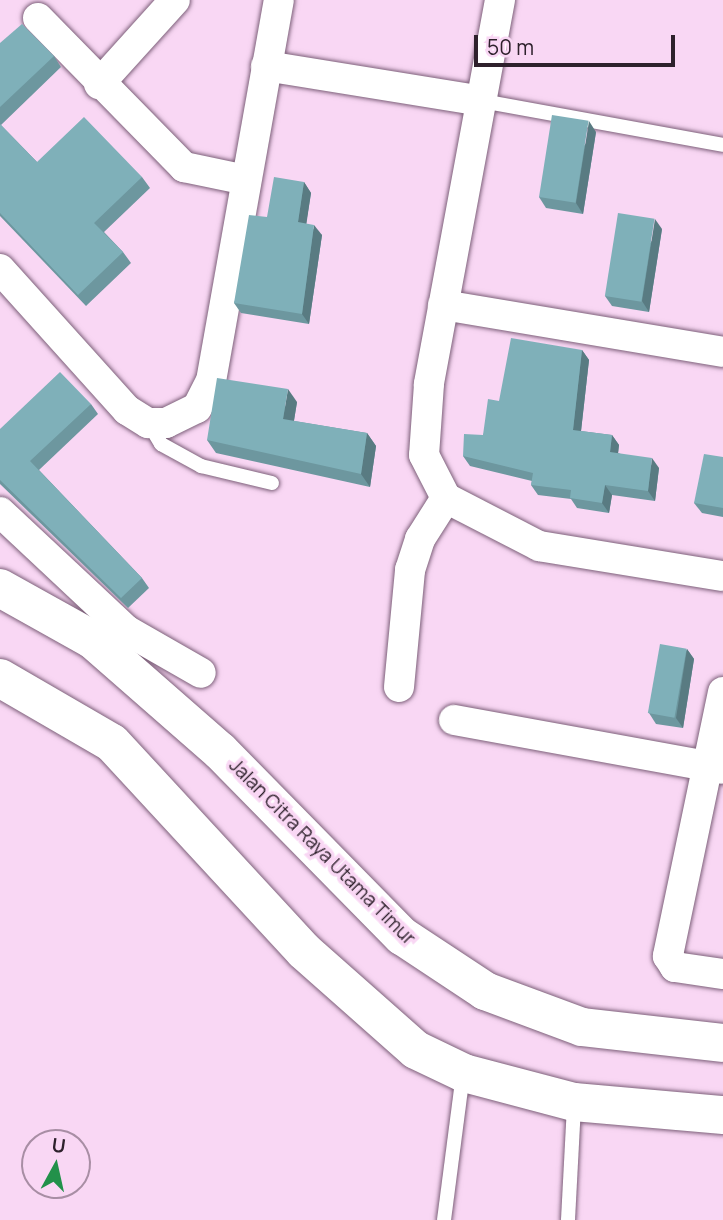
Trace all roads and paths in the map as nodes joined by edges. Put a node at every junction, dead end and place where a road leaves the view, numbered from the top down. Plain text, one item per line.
1 (175, 0) edge
2 (279, 0) edge
3 (500, 0) edge
4 (38, 18) dead end
5 (267, 66) junction
6 (99, 84) junction
7 (482, 101) junction
8 (723, 145) edge
9 (246, 180) junction
10 (0, 269) edge
11 (443, 305) junction
12 (723, 352) edge
13 (148, 423) junction
14 (272, 483) dead end
15 (446, 498) junction
16 (0, 512) edge
17 (723, 576) edge
18 (0, 588) edge
19 (201, 673) dead end
20 (0, 678) edge
21 (399, 687) dead end
22 (723, 692) edge
23 (454, 720) dead end
24 (714, 768) edge
25 (723, 974) edge
26 (723, 1043) edge
27 (464, 1073) junction
28 (574, 1102) junction
29 (723, 1115) edge
30 (444, 1220) edge
31 (568, 1220) edge

1 - 6 street
2 - 5 street
3 - 7 street
4 - 6 street
5 - 7 street
5 - 9 street
6 - 9 street
7 - 8 lane
7 - 11 street
9 - 13 street
10 - 13 street
11 - 12 street
11 - 15 street
13 - 14 lane
15 - 17 street
15 - 21 street
16 - 19 street
18 - 26 main road, Jalan Citra Raya Utama Timur
20 - 27 main road
22 - 24 street
23 - 24 street
24 - 25 street
27 - 28 main road
27 - 30 lane
28 - 29 main road
28 - 31 lane

